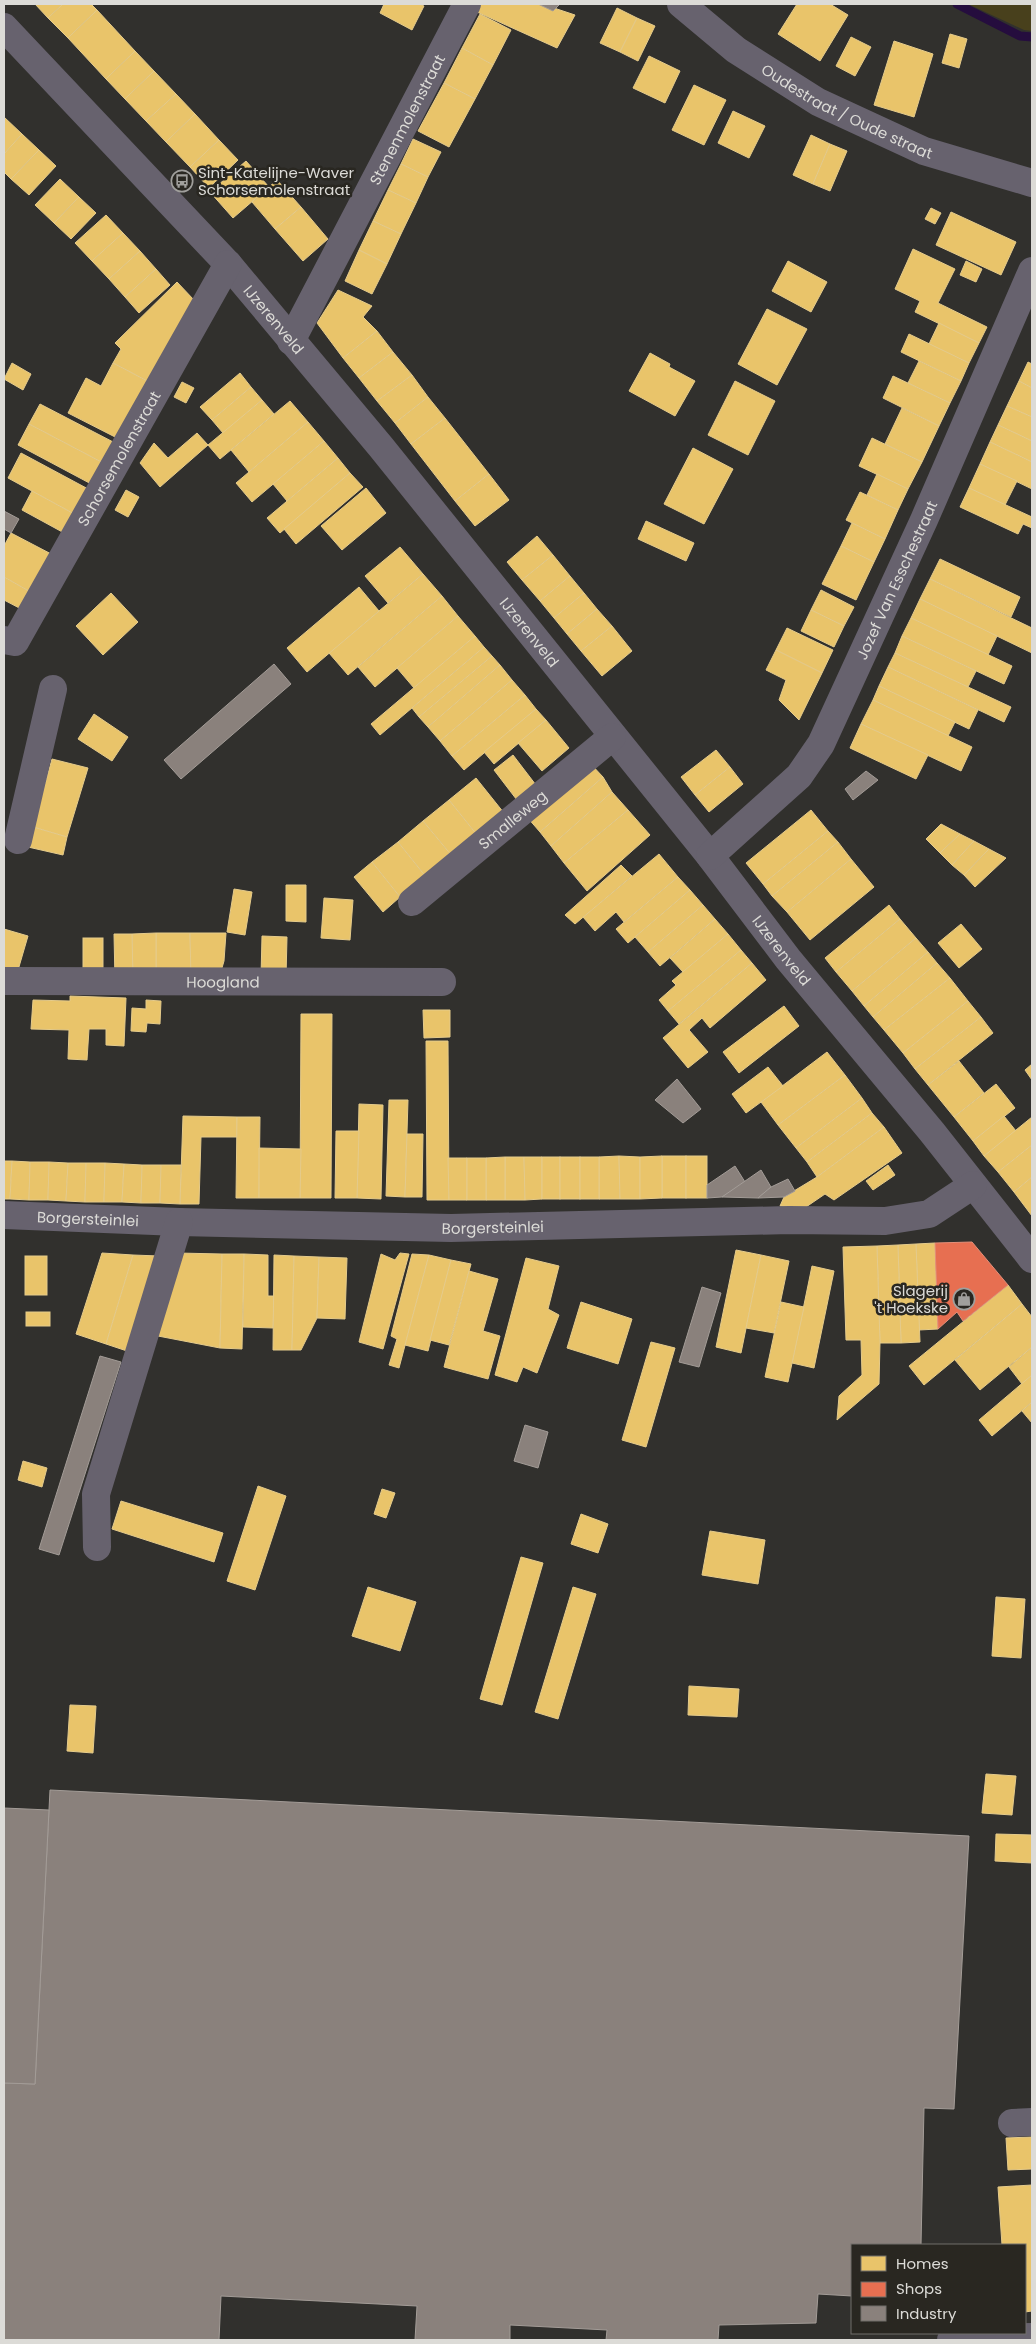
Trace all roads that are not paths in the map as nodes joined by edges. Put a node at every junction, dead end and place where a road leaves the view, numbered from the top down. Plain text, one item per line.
1 (467, 4) edge
2 (681, 4) edge
3 (4, 27) edge
4 (1032, 184) edge
5 (228, 264) junction
6 (1032, 271) edge
7 (291, 340) junction
8 (4, 640) edge
9 (53, 688) dead end
10 (612, 737) junction
11 (18, 840) dead end
12 (710, 856) junction
13 (412, 902) dead end
14 (4, 982) edge
15 (442, 982) dead end
16 (973, 1185) junction
17 (4, 1215) edge
18 (179, 1222) junction
19 (1032, 1259) edge
20 (97, 1548) dead end
21 (1032, 2337) edge
22 (951, 2340) edge

1 - 7 street, Stenenmolenstraat
2 - 4 street, Oudestraat / Oude straat
3 - 5 street, IJzerenveld
5 - 7 street, IJzerenveld
5 - 8 street, Schorsemolenstraat
6 - 12 street, Jozef Van Esschestraat
7 - 10 street, IJzerenveld
9 - 11 street
10 - 12 street, IJzerenveld
10 - 13 street, Smalleweg
12 - 16 street, IJzerenveld
14 - 15 street, Hoogland
16 - 18 street, Borgersteinlei
16 - 19 street, IJzerenveld
17 - 18 street, Borgersteinlei
18 - 20 street
21 - 22 street

